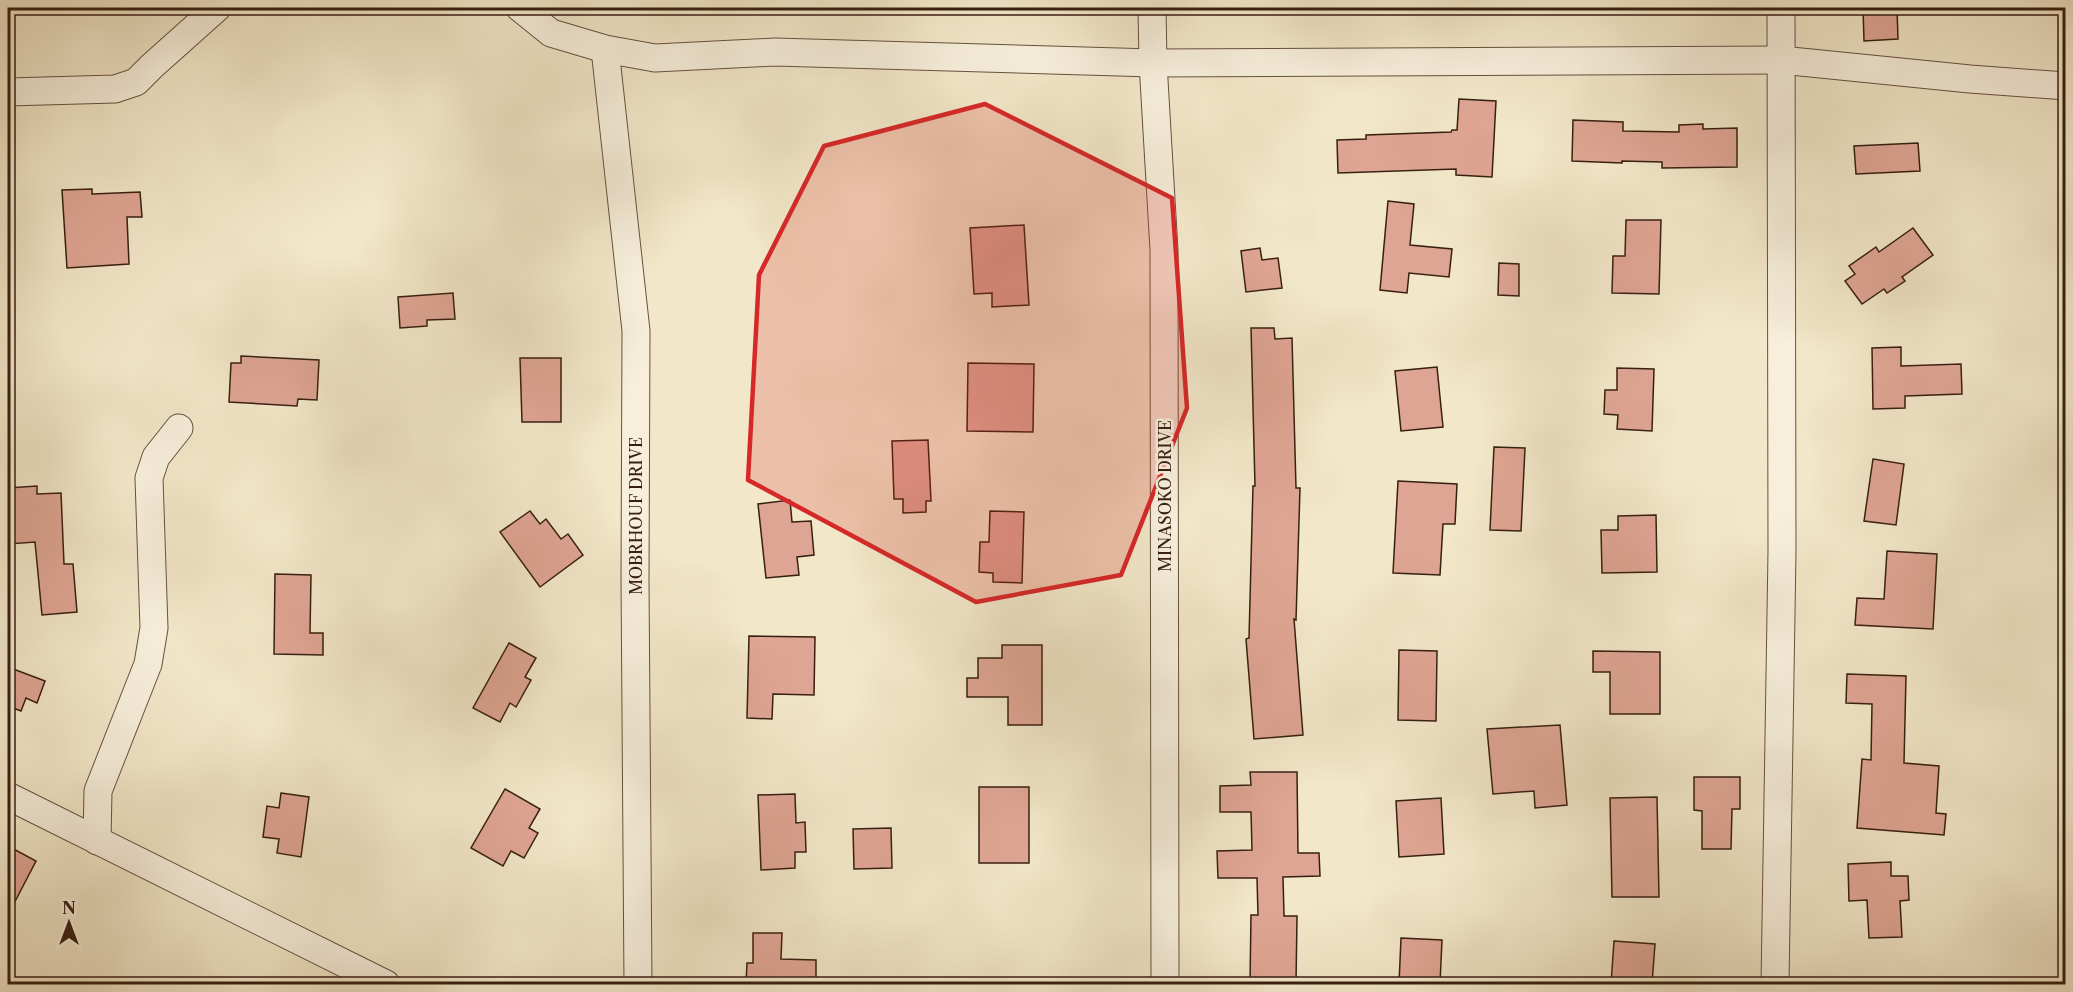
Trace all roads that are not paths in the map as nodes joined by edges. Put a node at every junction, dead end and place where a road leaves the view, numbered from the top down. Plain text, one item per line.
1 (217, 8) edge
2 (519, 8) edge
3 (1152, 8) edge
4 (1781, 8) edge
5 (605, 48) junction
6 (1781, 60) junction
7 (1153, 63) junction
8 (2066, 86) edge
9 (8, 92) edge
10 (179, 428) dead end
11 (8, 796) edge
12 (97, 841) junction
13 (386, 984) edge
14 (638, 984) edge
15 (1165, 984) edge
16 (1775, 984) edge

1 - 9 street
2 - 5 street
3 - 7 street, MINASOKO DRIVE
4 - 6 street
5 - 7 street
5 - 14 street, MOBRHOUF DRIVE
6 - 7 street
6 - 8 street
6 - 16 street
7 - 15 street, MINASOKO DRIVE
10 - 12 street
11 - 12 street
12 - 13 street

